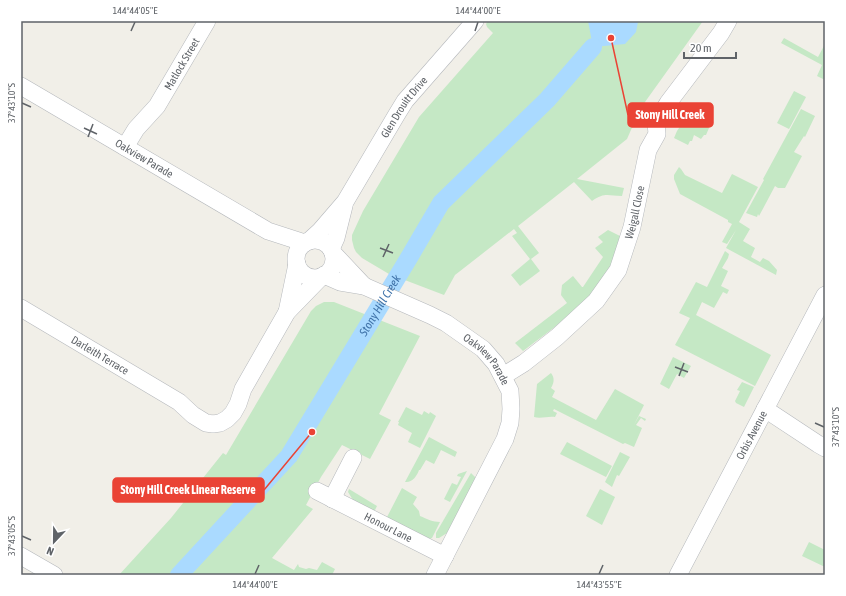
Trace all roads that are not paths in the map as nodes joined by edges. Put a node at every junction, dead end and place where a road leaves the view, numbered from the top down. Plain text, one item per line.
1 (207, 21) edge
2 (475, 21) edge
3 (728, 21) edge
4 (21, 86) edge
5 (130, 150) junction
6 (345, 202) junction
7 (268, 231) junction
8 (307, 242) junction
9 (332, 251) junction
10 (296, 262) junction
11 (323, 276) junction
12 (364, 286) junction
13 (825, 295) edge
14 (21, 308) edge
15 (287, 312) junction
16 (503, 376) junction
17 (762, 415) junction
18 (821, 446) edge
19 (353, 458) dead end
20 (317, 491) dead end
21 (332, 499) junction
22 (21, 556) edge
23 (445, 556) junction
24 (54, 575) edge
25 (435, 575) edge
26 (678, 575) edge

1 - 5 street, Matlock Street
2 - 6 street, Glen Drouitt Drive
3 - 16 street, Weigall Close
4 - 5 street, Oakview Parade
5 - 7 street, Oakview Parade
6 - 8 street, Glen Drouitt Drive
6 - 9 street, Glen Drouitt Drive
7 - 8 street, Oakview Parade
7 - 10 street, Oakview Parade
8 - 9 street
8 - 10 street
9 - 11 street
9 - 12 street, Oakview Parade
10 - 11 street
10 - 15 street, Darleith Terrace
11 - 12 street, Oakview Parade
11 - 15 street, Darleith Terrace
12 - 16 street, Oakview Parade
13 - 17 street, Orbis Avenue
14 - 15 street, Darleith Terrace
16 - 23 street, Oakview Parade
17 - 18 street
17 - 26 street, Orbis Avenue
19 - 21 street
20 - 21 street, Honour Lane
21 - 23 street, Honour Lane
22 - 24 street
23 - 25 street, Oakview Parade

